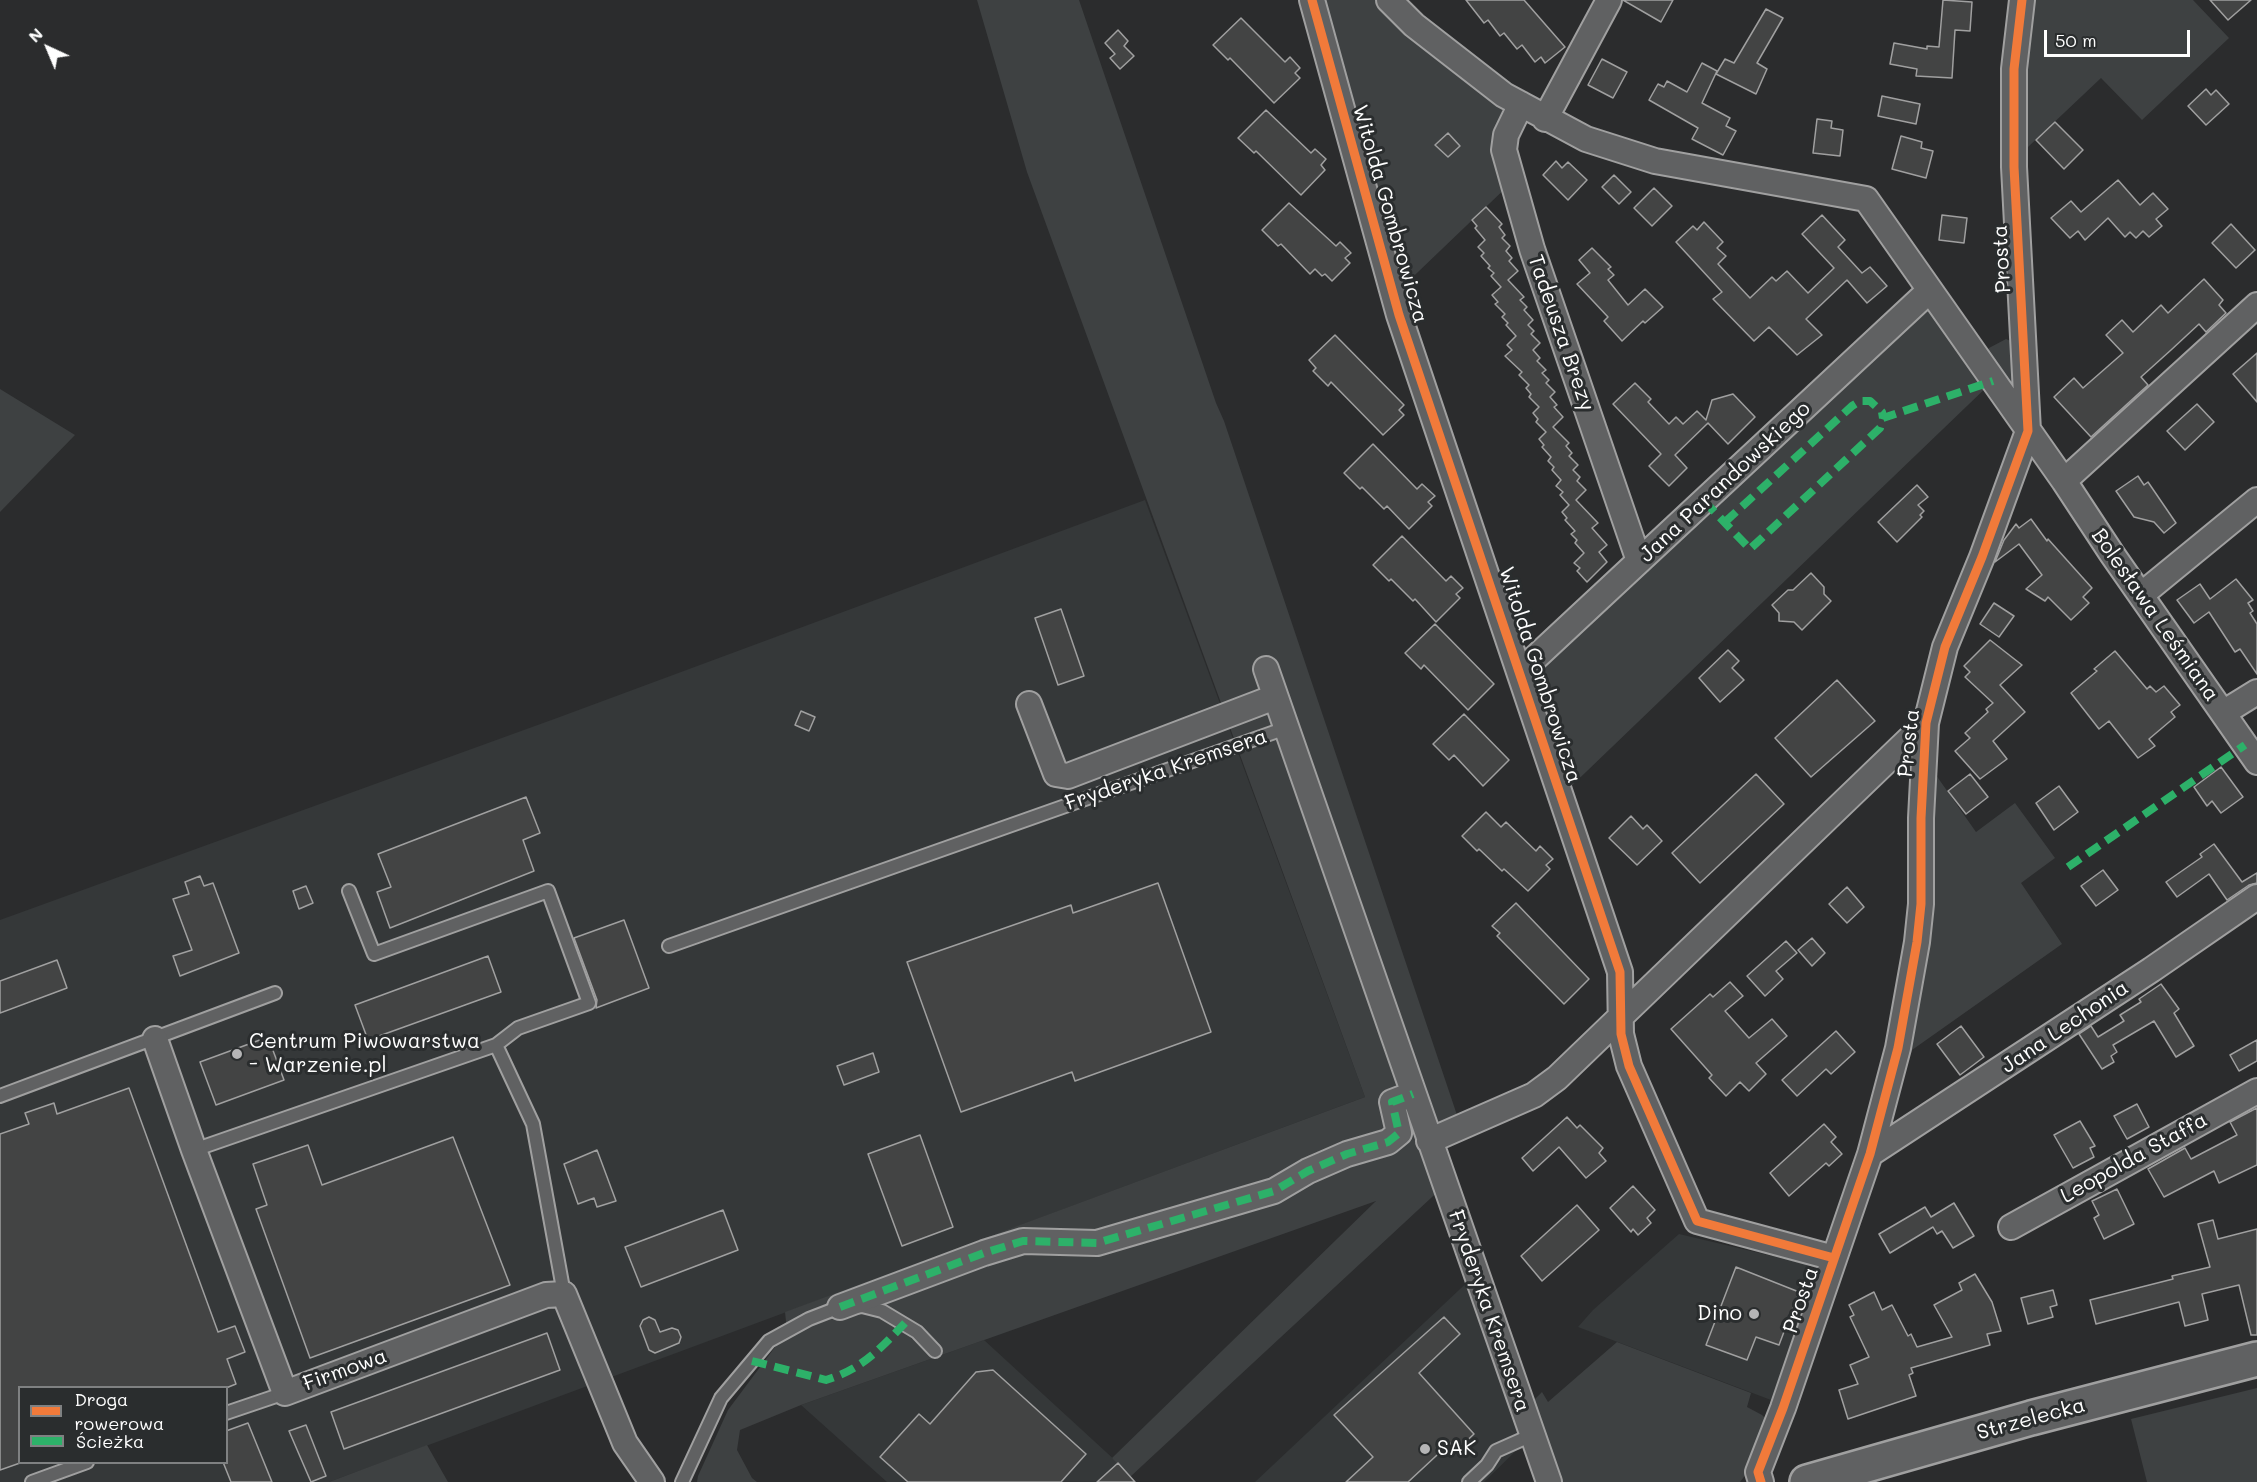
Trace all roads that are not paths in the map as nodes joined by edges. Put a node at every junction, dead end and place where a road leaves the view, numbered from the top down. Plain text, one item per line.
1 (1312, 0) edge
2 (1389, 0) edge
3 (1609, 0) edge
4 (2022, 0) edge
5 (1521, 104) junction
6 (1545, 119) junction
7 (1929, 291) junction
8 (2257, 305) edge
9 (2028, 431) junction
10 (2059, 473) junction
11 (2257, 500) edge
12 (1639, 561) junction
13 (2141, 595) junction
14 (1266, 669) dead end
15 (1520, 672) junction
16 (2257, 692) edge
17 (1275, 697) junction
18 (1029, 704) dead end
19 (2223, 713) junction
20 (1926, 723) junction
21 (1286, 728) junction
22 (2257, 762) edge
23 (349, 891) dead end
24 (2257, 897) edge
25 (669, 946) dead end
26 (275, 993) dead end
27 (1620, 1018) junction
28 (155, 1039) junction
29 (496, 1045) junction
30 (2257, 1090) edge
31 (1413, 1094) junction
32 (0, 1096) edge
33 (1429, 1141) junction
34 (194, 1150) junction
35 (1870, 1154) junction
36 (2011, 1227) dead end
37 (1834, 1258) junction
38 (564, 1294) junction
39 (840, 1307) junction
40 (935, 1351) dead end
41 (2257, 1359) edge
42 (285, 1392) junction
43 (228, 1412) edge
44 (1532, 1435) junction
45 (82, 1464) edge
46 (32, 1482) edge
47 (652, 1482) edge
48 (682, 1482) edge
49 (1469, 1482) edge
50 (1549, 1482) edge
51 (1761, 1482) edge
52 (1807, 1482) edge

1 - 15 street, Witolda Gombrowicza
2 - 5 street, Bolesława Leśmiana
3 - 6 street
4 - 9 street, Prosta
5 - 6 street, Bolesława Leśmiana
5 - 12 street, Tadeusza Brezy
6 - 7 street, Bolesława Leśmiana
7 - 9 street, Bolesława Leśmiana
7 - 12 street, Jana Parandowskiego
8 - 10 street
9 - 10 street, Bolesława Leśmiana
9 - 20 street, Prosta
10 - 13 street, Bolesława Leśmiana
11 - 13 street
12 - 15 street, Jana Parandowskiego
13 - 19 street, Bolesława Leśmiana
14 - 17 street
15 - 27 street, Witolda Gombrowicza
16 - 19 street
17 - 18 street
17 - 21 street
19 - 22 street, Bolesława Leśmiana
20 - 27 street
20 - 35 street, Prosta
21 - 25 lane, Fryderyka Kremsera
21 - 31 street, Fryderyka Kremsera
23 - 29 lane
24 - 35 street, Jana Lechonia
26 - 28 lane
27 - 33 street
27 - 37 street, Witolda Gombrowicza
28 - 32 lane
28 - 34 street, Firmowa
29 - 34 lane
29 - 38 lane
30 - 36 street, Leopolda Staffa
31 - 33 street, Fryderyka Kremsera
31 - 39 street
33 - 44 street, Fryderyka Kremsera
34 - 42 street, Firmowa
35 - 37 street, Prosta
37 - 51 street, Prosta
38 - 42 street, Firmowa
38 - 47 street
39 - 40 lane
39 - 48 lane
41 - 52 main road, Strzelecka
42 - 43 lane
44 - 49 lane
44 - 50 street, Fryderyka Kremsera
45 - 46 lane

